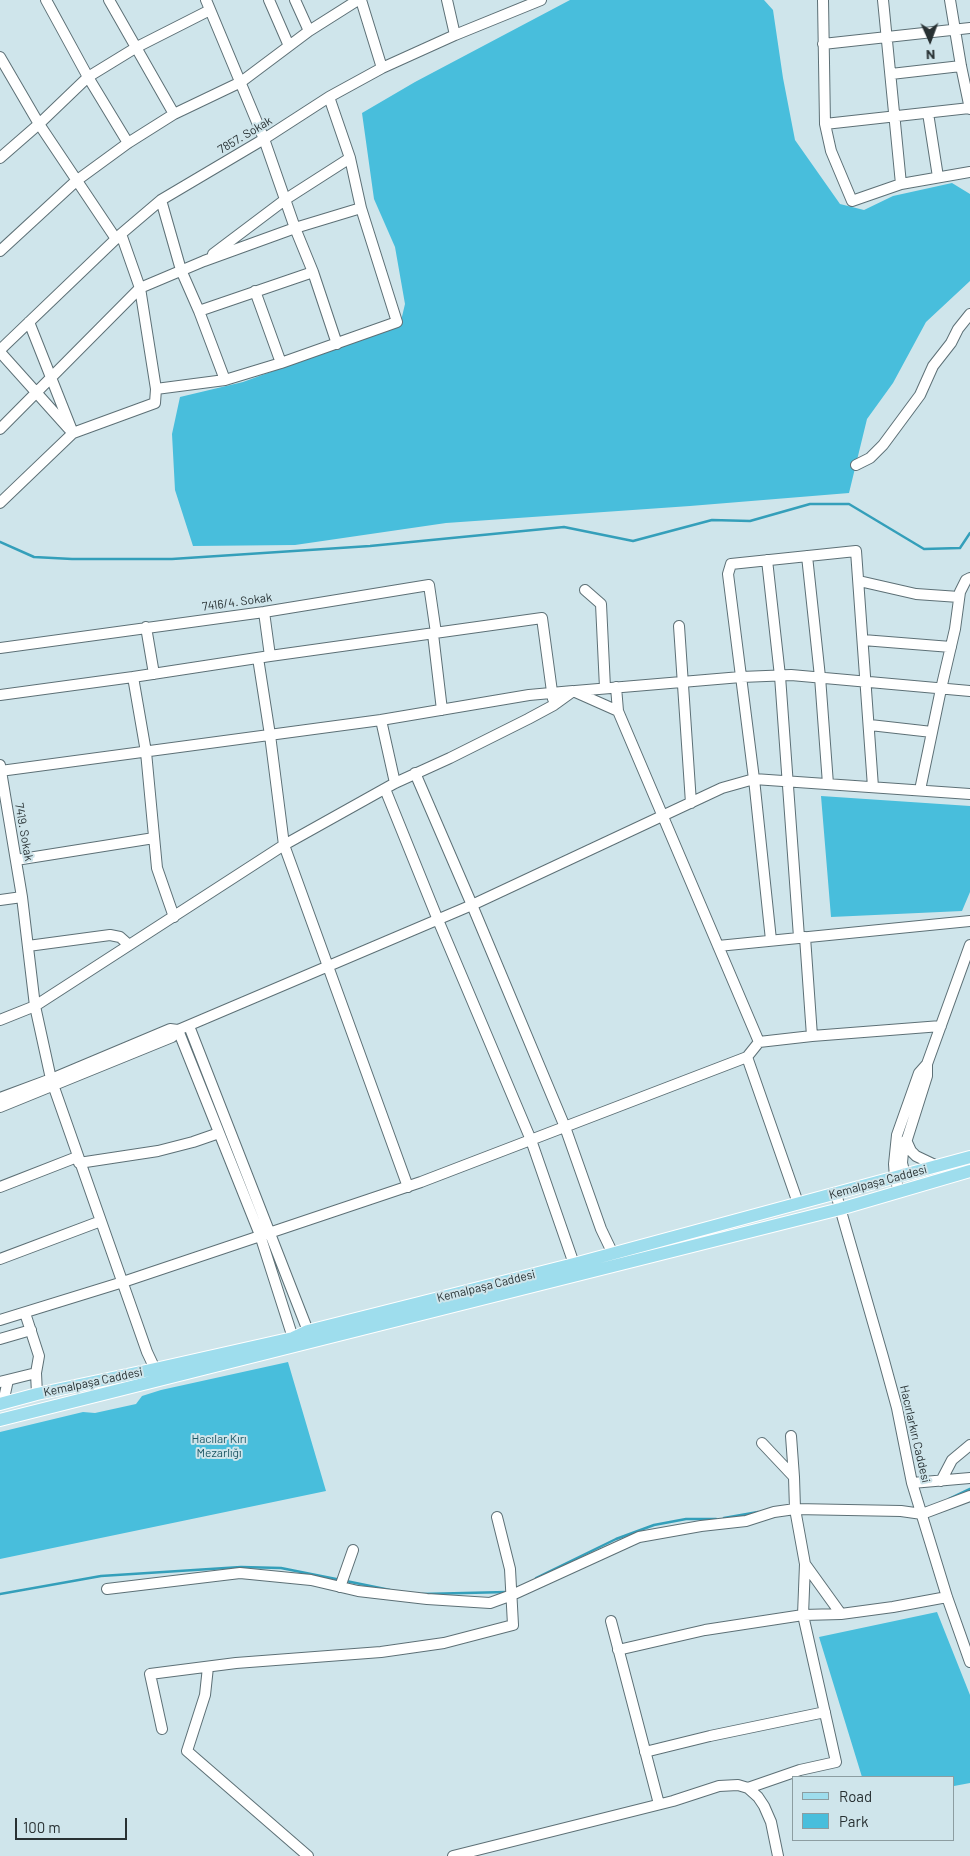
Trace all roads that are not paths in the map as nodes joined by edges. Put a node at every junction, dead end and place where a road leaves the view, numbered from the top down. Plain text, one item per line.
1 (46, 0) edge
2 (109, 0) edge
3 (270, 0) edge
4 (295, 0) edge
5 (359, 0) edge
6 (447, 0) edge
7 (542, 0) edge
8 (823, 0) edge
9 (882, 0) edge
10 (950, 0) edge
11 (528, 3) edge
12 (208, 5) edge
13 (970, 28) edge
14 (956, 30) junction
15 (309, 31) junction
16 (455, 35) junction
17 (887, 38) junction
18 (823, 44) junction
19 (289, 46) junction
20 (138, 48) junction
21 (0, 57) edge
22 (960, 66) junction
23 (382, 68) junction
24 (891, 74) junction
25 (88, 77) junction
26 (241, 82) junction
27 (329, 97) junction
28 (970, 108) edge
29 (928, 113) junction
30 (174, 114) junction
31 (895, 116) junction
32 (39, 124) junction
33 (825, 124) junction
34 (264, 139) junction
35 (128, 143) junction
36 (0, 158) edge
37 (350, 158) junction
38 (970, 172) edge
39 (938, 177) junction
40 (76, 181) junction
41 (901, 184) junction
42 (286, 199) junction
43 (161, 200) junction
44 (361, 208) junction
45 (295, 228) junction
46 (119, 236) junction
47 (0, 251) edge
48 (204, 260) junction
49 (181, 270) junction
50 (313, 272) junction
51 (140, 288) junction
52 (255, 291) junction
53 (199, 311) junction
54 (970, 314) edge
55 (29, 322) junction
56 (337, 344) junction
57 (0, 351) edge
58 (281, 363) junction
59 (51, 377) junction
60 (225, 380) junction
61 (156, 389) junction
62 (36, 393) junction
63 (0, 429) edge
64 (73, 433) junction
65 (856, 465) dead end
66 (0, 503) edge
67 (807, 556) junction
68 (767, 560) junction
69 (970, 578) edge
70 (859, 580) junction
71 (585, 590) dead end
72 (959, 597) junction
73 (264, 612) junction
74 (679, 626) dead end
75 (146, 627) junction
76 (434, 633) junction
77 (863, 640) junction
78 (951, 647) junction
79 (0, 648) edge
80 (270, 656) junction
81 (258, 658) junction
82 (154, 674) junction
83 (780, 676) junction
84 (133, 677) junction
85 (741, 677) junction
86 (820, 677) junction
87 (683, 681) junction
88 (867, 682) junction
89 (610, 687) junction
90 (941, 689) junction
91 (970, 691) edge
92 (573, 692) junction
93 (552, 693) junction
94 (0, 695) edge
95 (554, 705) junction
96 (442, 710) junction
97 (618, 711) junction
98 (381, 720) junction
99 (870, 725) junction
100 (932, 732) junction
101 (270, 735) junction
102 (146, 752) junction
103 (0, 769) edge
104 (415, 774) junction
105 (754, 779) junction
106 (395, 782) junction
107 (789, 782) junction
108 (828, 784) junction
109 (873, 787) junction
110 (385, 789) junction
111 (920, 790) junction
112 (970, 794) edge
113 (691, 803) junction
114 (664, 816) junction
115 (154, 838) junction
116 (284, 845) junction
117 (16, 860) junction
118 (22, 897) junction
119 (0, 900) edge
120 (472, 905) junction
121 (174, 917) junction
122 (438, 920) junction
123 (970, 921) edge
124 (802, 937) junction
125 (771, 940) junction
126 (129, 945) junction
127 (970, 945) edge
128 (28, 946) junction
129 (718, 946) junction
130 (327, 968) junction
131 (970, 977) edge
132 (958, 979) junction
133 (35, 1006) junction
134 (0, 1020) edge
135 (189, 1026) junction
136 (941, 1026) junction
137 (178, 1030) junction
138 (812, 1036) junction
139 (759, 1042) junction
140 (747, 1057) junction
141 (927, 1064) junction
142 (52, 1083) junction
143 (0, 1098) edge
144 (0, 1107) edge
145 (565, 1127) junction
146 (219, 1133) junction
147 (531, 1140) junction
148 (906, 1140) junction
149 (970, 1157) edge
150 (78, 1160) junction
151 (937, 1166) junction
152 (970, 1171) edge
153 (900, 1176) junction
154 (408, 1186) junction
155 (0, 1188) edge
156 (904, 1189) junction
157 (836, 1194) junction
158 (798, 1203) junction
159 (840, 1209) junction
160 (101, 1221) junction
161 (265, 1234) junction
162 (613, 1254) junction
163 (0, 1259) edge
164 (574, 1264) junction
165 (122, 1282) junction
166 (25, 1313) junction
167 (0, 1320) edge
168 (31, 1330) junction
169 (308, 1331) junction
170 (293, 1338) junction
171 (0, 1339) edge
172 (155, 1370) junction
173 (36, 1373) junction
174 (4, 1381) edge
175 (37, 1394) junction
176 (2, 1404) edge
177 (0, 1420) edge
178 (792, 1436) dead end
179 (762, 1443) dead end
180 (970, 1445) edge
181 (794, 1477) junction
182 (970, 1478) edge
183 (941, 1481) junction
184 (912, 1484) junction
185 (970, 1496) edge
186 (796, 1509) junction
187 (922, 1514) junction
188 (497, 1517) dead end
189 (353, 1550) dead end
190 (805, 1564) junction
191 (341, 1582) junction
192 (107, 1588) dead end
193 (512, 1592) junction
194 (947, 1597) junction
195 (841, 1614) junction
196 (803, 1616) junction
197 (611, 1620) dead end
198 (618, 1650) junction
199 (970, 1662) edge
200 (208, 1667) junction
201 (825, 1712) junction
202 (162, 1729) dead end
203 (645, 1752) junction
204 (748, 1788) junction
205 (658, 1804) junction
206 (308, 1856) edge
207 (452, 1856) edge
208 (778, 1856) edge

1 - 25 street
2 - 20 street
3 - 19 street
4 - 15 street
5 - 15 street
5 - 23 street
6 - 16 street
7 - 11 street, 7857. Sokak
8 - 18 street
9 - 17 street
10 - 14 street
11 - 16 street, 7857. Sokak
12 - 20 street
12 - 26 street
13 - 14 street
14 - 17 street
14 - 22 street
15 - 19 street
16 - 23 street, 7857. Sokak
17 - 18 street
17 - 24 street
18 - 33 street
19 - 26 street
20 - 25 street
20 - 30 street
21 - 32 street
22 - 24 street
22 - 28 street
23 - 27 street, 7857. Sokak
24 - 31 street
25 - 32 street
25 - 35 street
26 - 30 street
26 - 34 street
27 - 34 street, 7857. Sokak
27 - 37 street
28 - 29 street
29 - 31 street
29 - 39 street
30 - 35 street
31 - 33 street
31 - 41 street
32 - 36 street
32 - 40 street
33 - 41 street
34 - 42 street
34 - 43 street, 7857. Sokak
35 - 40 street
37 - 42 street
37 - 44 street
38 - 39 street
39 - 41 street
40 - 46 street
40 - 47 street
42 - 45 street
42 - 48 street
43 - 46 street, 7857. Sokak
43 - 49 street
44 - 45 street
44 - 56 street
45 - 48 street
45 - 50 street
46 - 51 street
46 - 55 street, 7857. Sokak
48 - 49 street
49 - 51 street
49 - 53 street
50 - 52 street
50 - 56 street
51 - 59 street
51 - 61 street
52 - 53 street
52 - 58 street
53 - 60 street
54 - 65 street
55 - 57 street, 7857. Sokak
55 - 59 street
56 - 58 street
57 - 62 street
58 - 60 street
59 - 62 street
59 - 64 street
60 - 61 street
61 - 64 street
62 - 63 street
62 - 64 street
64 - 66 street
67 - 68 street
67 - 70 street
67 - 86 street
68 - 83 street
68 - 85 street
69 - 72 street
70 - 72 street
70 - 77 street
71 - 89 street
72 - 78 street
73 - 75 street, 7416/4. Sokak
73 - 76 street, 7416/4. Sokak
73 - 80 street
74 - 87 street
75 - 79 street, 7416/4. Sokak
75 - 82 street
76 - 80 street
76 - 93 street
76 - 96 street
77 - 78 street
77 - 88 street
78 - 90 street
80 - 81 street
81 - 82 street
81 - 101 street
82 - 84 street
83 - 85 street
83 - 86 street
83 - 107 street
84 - 94 street
84 - 102 street
85 - 87 street
85 - 105 street
86 - 88 street
86 - 108 street
87 - 89 street
87 - 113 street
88 - 90 street
88 - 99 street
89 - 92 street
89 - 97 street
90 - 91 street
90 - 100 street
92 - 93 street
92 - 95 street
92 - 97 street
93 - 95 street
93 - 96 street
95 - 104 street
96 - 98 street
97 - 114 street
98 - 101 street
98 - 106 street
99 - 100 street
99 - 109 street
100 - 111 street
101 - 102 street
101 - 116 street
102 - 103 street
102 - 115 street
103 - 117 street, 7419. Sokak
104 - 106 street
104 - 120 street
105 - 107 street
105 - 113 street
105 - 125 street
106 - 110 street
107 - 108 street
107 - 124 street
108 - 109 street
109 - 111 street
110 - 116 street
110 - 122 street
111 - 112 street
113 - 114 street
114 - 120 street
114 - 129 street
115 - 117 street
115 - 121 street
116 - 121 street
116 - 130 street
117 - 118 street, 7419. Sokak
118 - 119 street
118 - 128 street, 7419. Sokak
120 - 122 street
120 - 145 street
121 - 126 street
122 - 130 street
122 - 147 street
123 - 124 street
124 - 125 street
124 - 138 street
125 - 129 street
126 - 128 street
126 - 133 street
127 - 132 street
128 - 133 street, 7419. Sokak
129 - 139 street
130 - 135 street
130 - 154 street
131 - 132 street
132 - 136 street
133 - 134 street
133 - 142 street, 7419. Sokak
135 - 137 street
135 - 161 street
136 - 138 street
136 - 141 street
137 - 142 street
137 - 146 street
138 - 139 street
139 - 140 street
140 - 145 street
140 - 158 street
141 - 148 street
141 - 153 street
142 - 143 street
142 - 144 street
142 - 150 street, 7419. Sokak
145 - 147 street
145 - 162 street
146 - 150 street
146 - 161 street
147 - 154 street
147 - 164 street
148 - 151 street
148 - 153 street
149 - 151 main road, Kemalpaşa Caddesi
150 - 155 street
150 - 160 street, 7419. Sokak
151 - 153 main road, Kemalpaşa Caddesi
152 - 156 main road, Kemalpaşa Caddesi
153 - 156 main road
153 - 157 main road, Kemalpaşa Caddesi
154 - 161 street
156 - 159 main road, Kemalpaşa Caddesi
157 - 158 main road, Kemalpaşa Caddesi
157 - 159 street, Hacırlarkırı Caddesi
158 - 162 main road, Kemalpaşa Caddesi
159 - 177 main road, Kemalpaşa Caddesi
159 - 184 street, Hacırlarkırı Caddesi
160 - 163 street
160 - 165 street, 7419. Sokak
161 - 165 street
161 - 169 street
161 - 170 street
162 - 164 main road, Kemalpaşa Caddesi
164 - 169 main road, Kemalpaşa Caddesi
165 - 166 street
165 - 172 street, 7419. Sokak
166 - 167 street
166 - 168 street
168 - 171 street
168 - 173 street
169 - 170 main road, Kemalpaşa Caddesi
170 - 172 main road, Kemalpaşa Caddesi
172 - 175 main road, Kemalpaşa Caddesi
173 - 174 street
173 - 175 street
174 - 176 street
175 - 176 main road, Kemalpaşa Caddesi
178 - 181 street
179 - 181 street
180 - 183 street
181 - 186 street
182 - 183 street
183 - 184 street
184 - 187 street, Hacırlarkırı Caddesi
185 - 187 street
186 - 187 street
186 - 190 street
186 - 193 street
187 - 194 street, Hacırlarkırı Caddesi
188 - 193 street
189 - 191 street
190 - 195 street
190 - 196 street
191 - 192 street
191 - 193 street
193 - 200 street
194 - 195 street
194 - 199 street, Hacırlarkırı Caddesi
195 - 196 street
196 - 198 street
196 - 201 street
197 - 198 street
198 - 203 street
200 - 202 street
200 - 206 street
201 - 203 street
201 - 204 street
203 - 205 street
204 - 205 street
204 - 208 street
205 - 207 street

